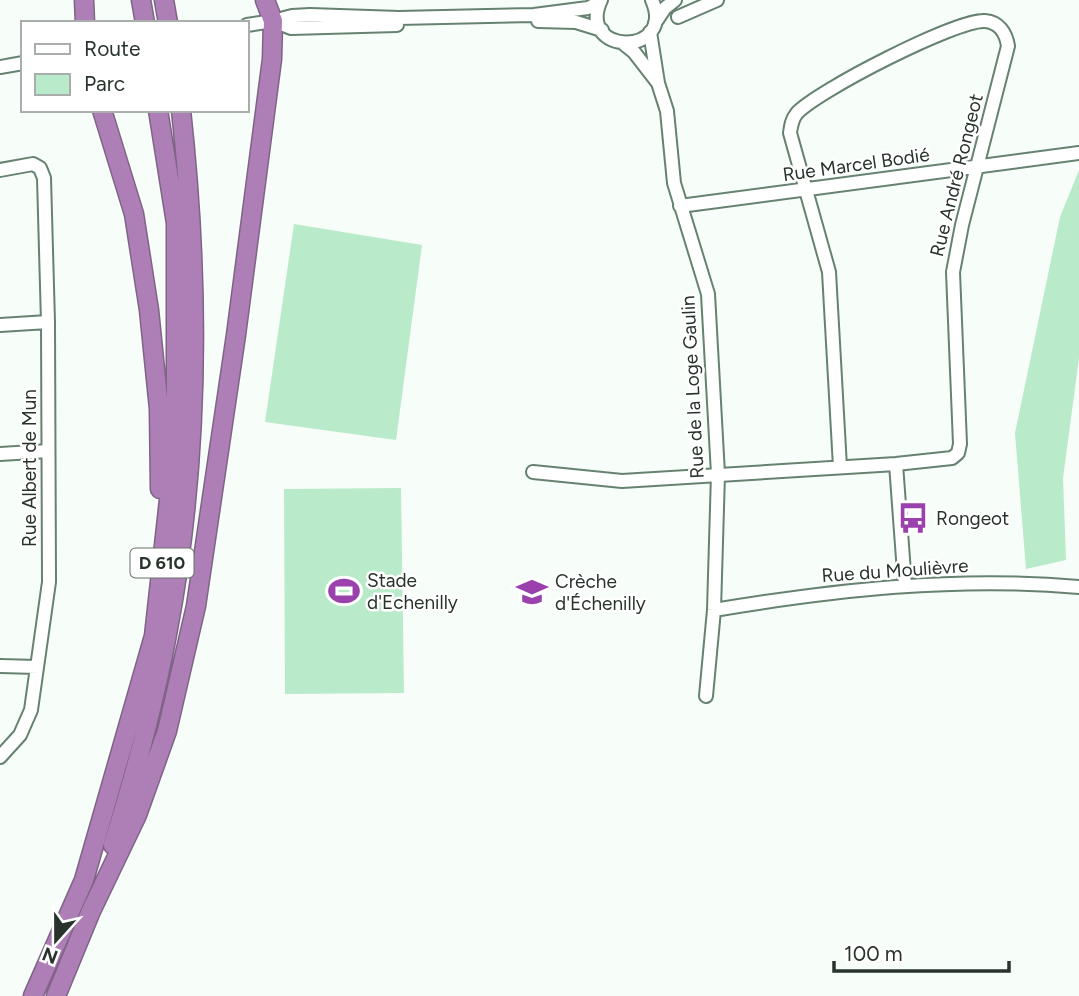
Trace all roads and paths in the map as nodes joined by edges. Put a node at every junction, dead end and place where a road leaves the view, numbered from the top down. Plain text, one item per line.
1 (84, 0) edge
2 (141, 0) edge
3 (164, 0) edge
4 (265, 0) edge
5 (652, 0) edge
6 (675, 0) edge
7 (716, 0) edge
8 (601, 1) edge
9 (678, 17) dead end
10 (85, 21) edge
11 (145, 21) edge
12 (168, 21) edge
13 (273, 21) junction
14 (248, 25) edge
15 (652, 28) junction
16 (602, 30) junction
17 (624, 44) junction
18 (21, 63) edge
19 (0, 67) edge
20 (658, 83) junction
21 (103, 112) edge
22 (158, 112) edge
23 (181, 112) edge
24 (1079, 153) edge
25 (977, 166) junction
26 (0, 170) edge
27 (807, 190) junction
28 (680, 206) junction
29 (48, 322) junction
30 (0, 325) edge
31 (48, 451) junction
32 (0, 454) edge
33 (895, 464) junction
34 (841, 467) junction
35 (533, 472) dead end
36 (718, 474) junction
37 (161, 566) junction
38 (905, 586) junction
39 (1079, 587) edge
40 (714, 610) junction
41 (0, 666) edge
42 (37, 667) junction
43 (706, 696) dead end
44 (0, 757) edge
45 (91, 911) junction
46 (33, 996) edge
47 (56, 996) edge

1 - 10 highway
2 - 11 highway
3 - 12 highway
4 - 13 highway
5 - 15 street, Rue de la Loge Gaulin
6 - 15 street
7 - 9 street
8 - 13 street
8 - 16 street
13 - 14 street
13 - 16 street, Rue de la Loge Gaulin
13 - 45 highway
15 - 17 street
15 - 20 street, Rue de la Loge Gaulin
16 - 17 street, Rue de la Loge Gaulin
17 - 20 street, Rue de la Loge Gaulin
18 - 19 street
20 - 28 street, Rue de la Loge Gaulin
21 - 37 highway
22 - 37 highway, D 610
23 - 45 highway, D 610
24 - 25 street, Rue Marcel Bodié
25 - 27 street, Rue Marcel Bodié
25 - 27 street, Rue André Rongeot
25 - 33 street, Rue André Rongeot
26 - 29 street, Rue Albert de Mun
27 - 28 street, Rue Marcel Bodié
27 - 34 street, Rue André Rongeot
28 - 36 street, Rue de la Loge Gaulin
29 - 30 street
29 - 31 street, Rue Albert de Mun
31 - 32 street
31 - 42 street, Rue Albert de Mun
33 - 34 street, Rue André Rongeot
33 - 38 street
34 - 36 street
35 - 36 street
36 - 40 street, Rue de la Loge Gaulin
37 - 46 highway, D 610
38 - 39 street, Rue du Moulièvre
38 - 40 street, Rue du Moulièvre
40 - 43 street, Rue de la Loge Gaulin
41 - 42 street
42 - 44 street, Rue Albert de Mun
45 - 47 highway, D 610

